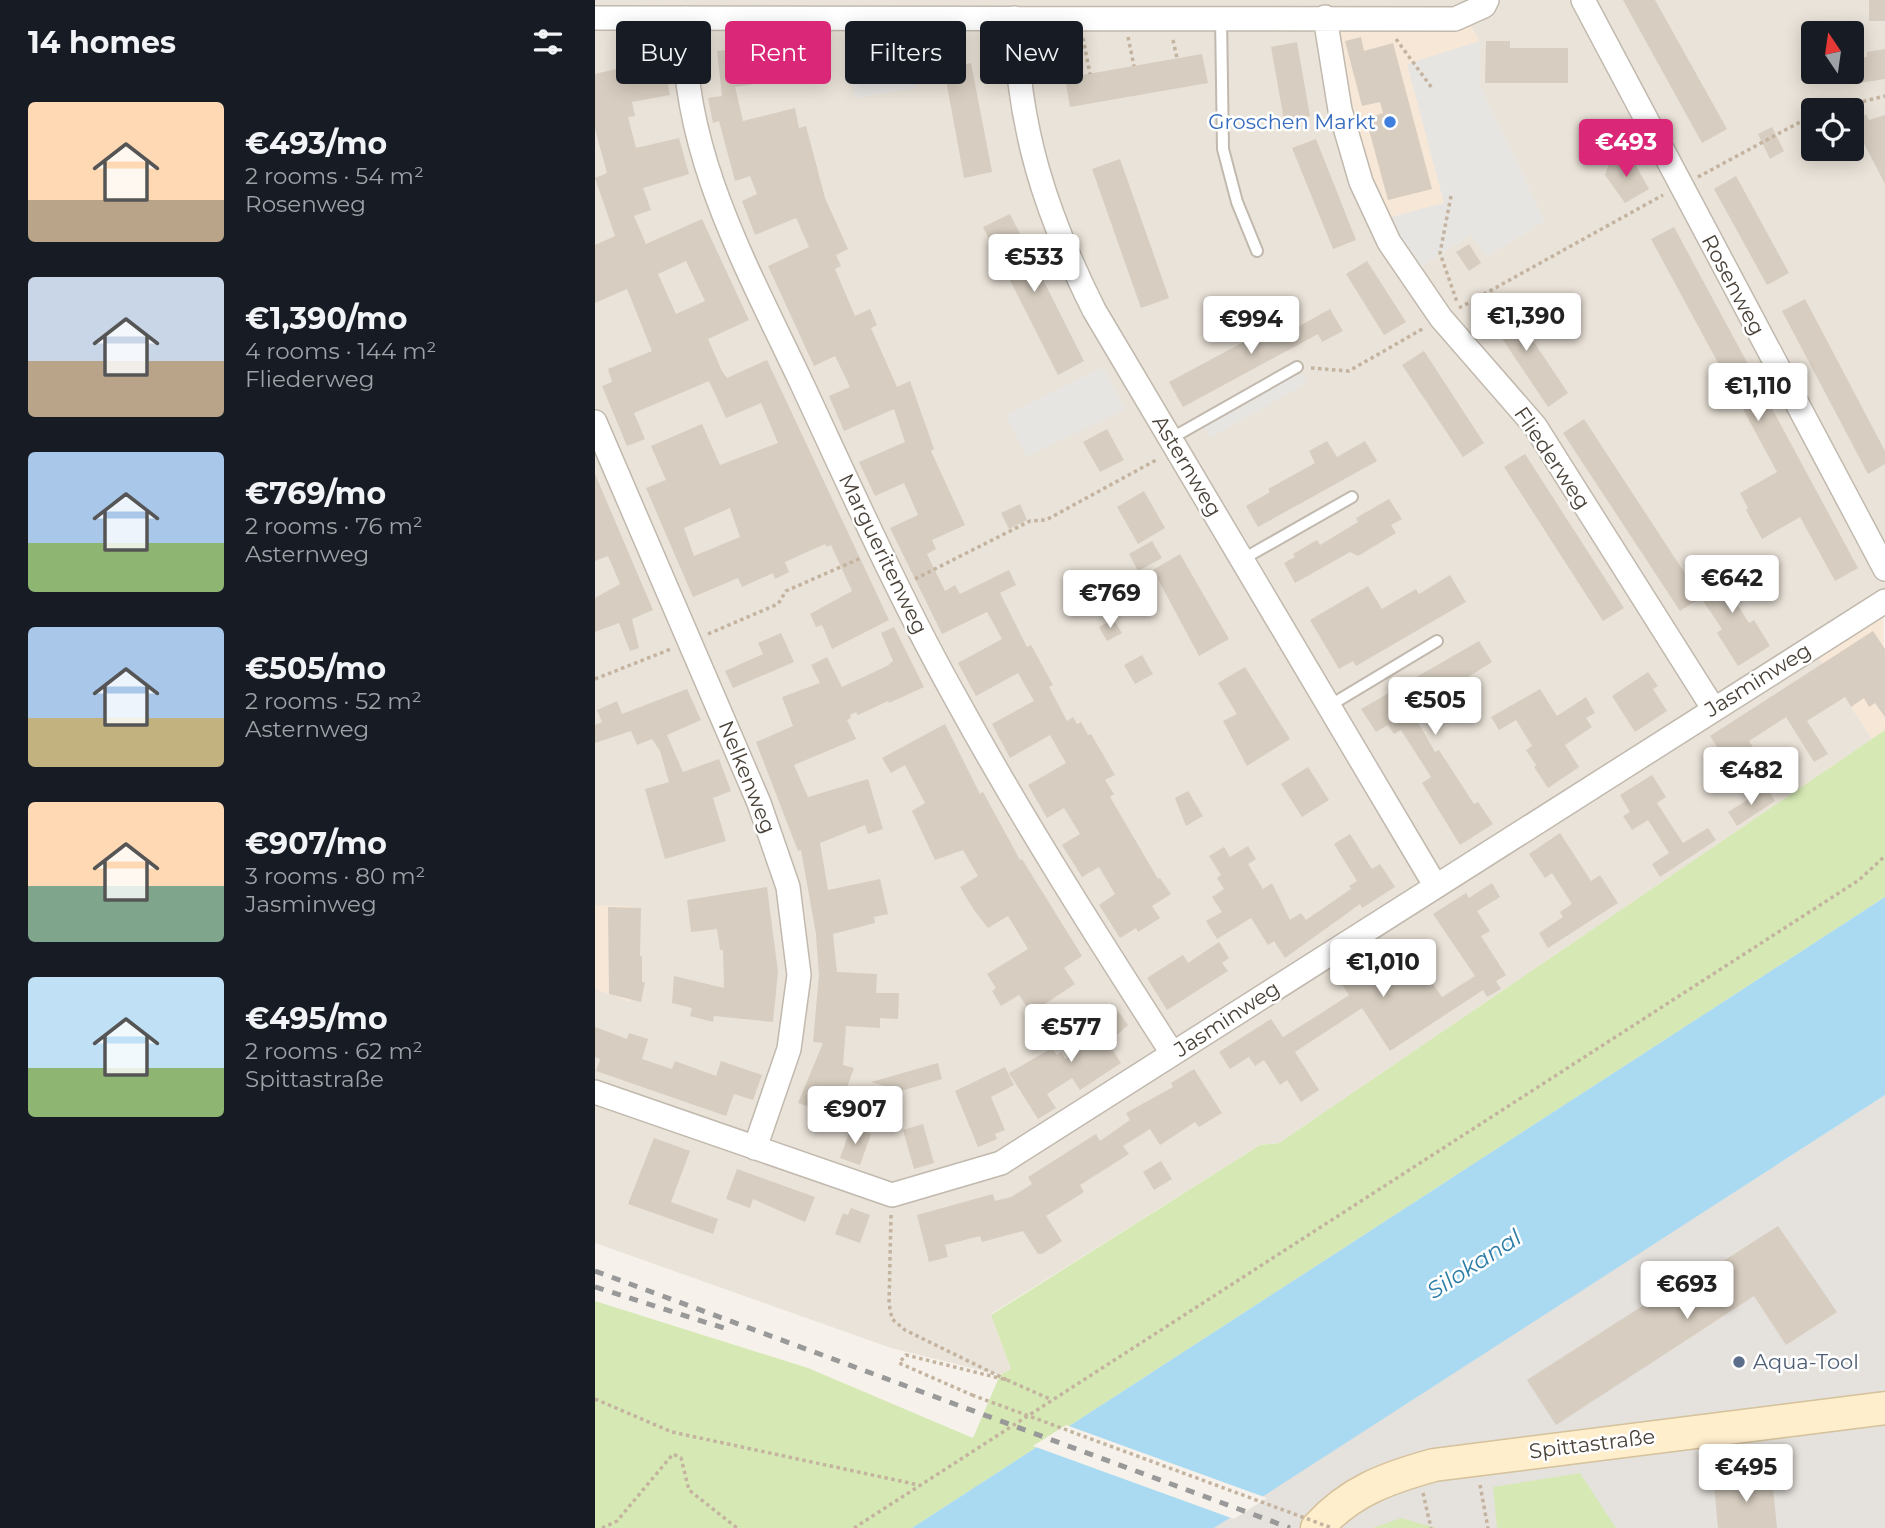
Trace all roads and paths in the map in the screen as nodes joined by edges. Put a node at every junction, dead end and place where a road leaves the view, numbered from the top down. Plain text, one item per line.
1 (1487, 0) edge
2 (1583, 0) edge
3 (1221, 17) junction
4 (1325, 17) junction
5 (1380, 17) junction
6 (595, 18) edge
7 (685, 18) junction
8 (1014, 18) junction
9 (1079, 18) junction
10 (1090, 74) dead end
11 (1432, 88) dead end
12 (1885, 96) edge
13 (1864, 101) edge
14 (1801, 121) edge
15 (1681, 186) junction
16 (1451, 196) dead end
17 (1257, 251) dead end
18 (1450, 313) junction
19 (1297, 367) joint
20 (595, 422) edge
21 (1174, 444) junction
22 (1352, 497) dead end
23 (879, 550) junction
24 (1243, 559) junction
25 (1885, 569) edge
26 (897, 588) junction
27 (1885, 601) edge
28 (690, 641) junction
29 (1437, 641) dead end
30 (595, 679) edge
31 (1329, 706) junction
32 (1713, 708) junction
33 (1885, 856) edge
34 (1435, 885) junction
35 (1172, 1054) junction
36 (595, 1092) edge
37 (755, 1148) junction
38 (892, 1195) junction
39 (1007, 1380) junction
40 (595, 1399) edge
41 (1051, 1400) junction
42 (1885, 1408) edge
43 (1468, 1483) dead end
44 (919, 1485) junction
45 (1421, 1487) dead end
46 (602, 1528) edge
47 (737, 1528) edge
48 (854, 1528) edge
49 (1317, 1528) edge
50 (1332, 1528) edge
51 (1431, 1528) edge
52 (1488, 1528) edge

1 - 5 street
2 - 15 street, Rosenweg
3 - 4 street
3 - 9 street
3 - 17 lane
4 - 5 street
4 - 18 street, Fliederweg
5 - 11 path
6 - 7 street
7 - 8 street
7 - 23 street, Margueritenweg
8 - 9 street
8 - 21 street, Asternweg
9 - 10 path
12 - 13 path
14 - 15 path
15 - 18 path
15 - 25 street, Rosenweg
16 - 18 path
18 - 19 path
18 - 32 street, Fliederweg
19 - 21 lane
20 - 28 street, Nelkenweg
21 - 24 street, Asternweg
21 - 26 path
22 - 24 lane
23 - 26 street, Margueritenweg
23 - 28 path
24 - 31 street, Asternweg
26 - 35 street, Margueritenweg
27 - 32 street, Jasminweg
28 - 30 path
28 - 37 street, Nelkenweg
29 - 31 lane
31 - 34 street, Asternweg
32 - 34 street, Jasminweg
33 - 41 path
34 - 35 street, Jasminweg
35 - 38 street, Jasminweg
36 - 37 street
37 - 38 street
38 - 39 path
39 - 41 path
39 - 50 path, bridge
40 - 44 path
41 - 44 path
42 - 49 street, Spittastraße
43 - 52 path
44 - 48 path
45 - 51 path
46 - 47 path

